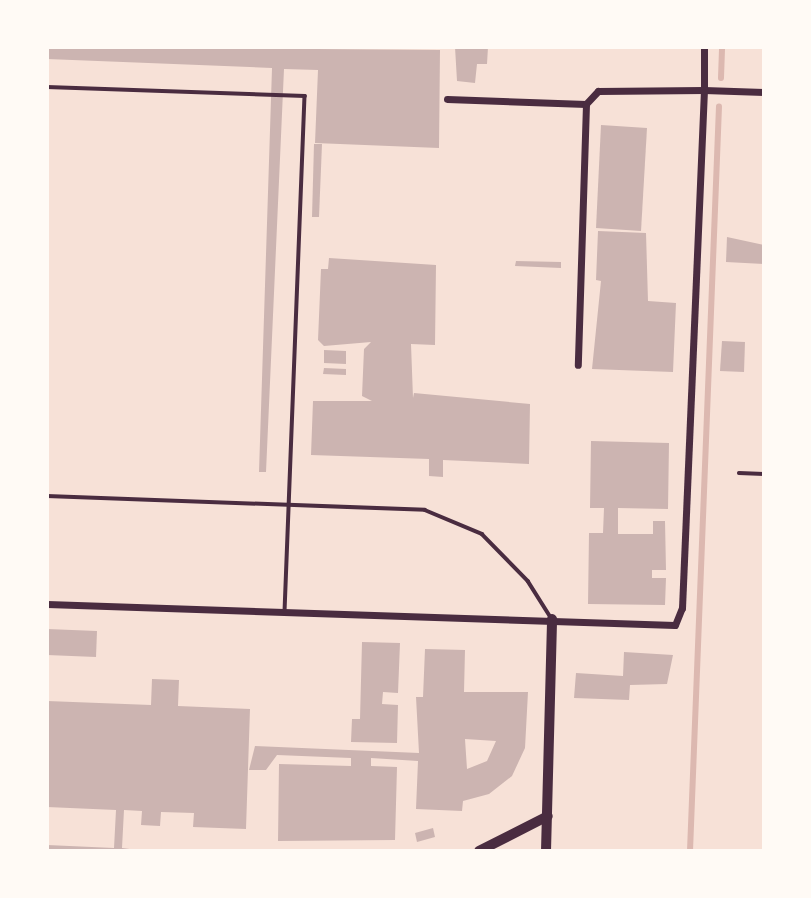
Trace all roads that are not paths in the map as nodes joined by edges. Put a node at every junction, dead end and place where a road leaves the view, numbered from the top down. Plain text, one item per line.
1 (705, 47) edge
2 (47, 87) edge
3 (704, 89) junction
4 (764, 92) edge
5 (447, 99) dead end
6 (586, 104) junction
7 (578, 365) dead end
8 (47, 496) edge
9 (289, 505) junction
10 (47, 604) edge
11 (285, 611) junction
12 (552, 619) junction
13 (548, 816) junction
14 (479, 851) edge
15 (546, 851) edge

1 - 3 street
2 - 9 lane
3 - 4 street
3 - 6 street
3 - 12 street
5 - 6 street
6 - 7 street
8 - 9 lane
9 - 11 lane
9 - 12 lane
10 - 11 street
11 - 12 street
12 - 13 street
13 - 14 street
13 - 15 street

